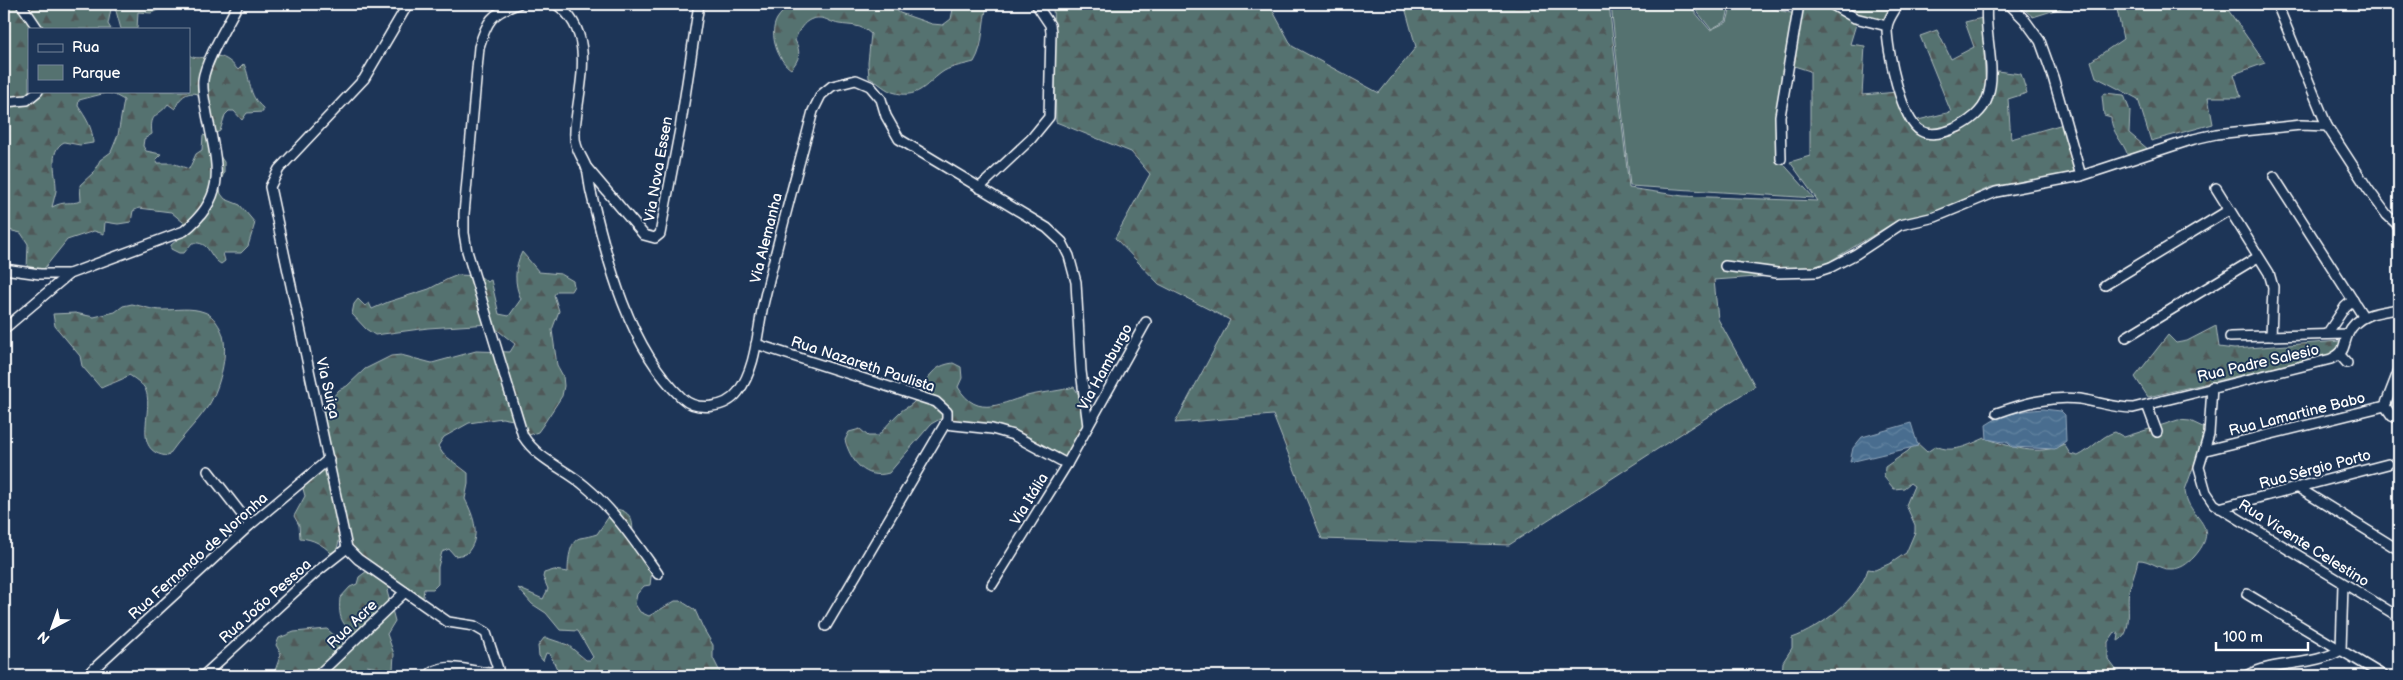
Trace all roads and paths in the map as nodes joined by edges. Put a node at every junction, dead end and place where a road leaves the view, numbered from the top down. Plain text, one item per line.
1 (21, 4) edge
2 (238, 4) edge
3 (408, 4) edge
4 (518, 4) edge
5 (556, 4) edge
6 (699, 4) edge
7 (1036, 4) edge
8 (1799, 4) edge
9 (1831, 4) edge
10 (1898, 4) edge
11 (1988, 4) edge
12 (2009, 4) edge
13 (2277, 4) edge
14 (1887, 26) junction
15 (37, 28) edge
16 (37, 92) edge
17 (4, 102) edge
18 (2327, 126) junction
19 (1781, 159) dead end
20 (586, 167) junction
21 (2081, 176) junction
22 (2274, 178) dead end
23 (979, 188) junction
24 (2216, 188) dead end
25 (2229, 210) junction
26 (2399, 226) edge
27 (2258, 257) junction
28 (1725, 266) dead end
29 (4, 269) edge
30 (69, 274) junction
31 (2105, 285) dead end
32 (2353, 300) junction
33 (2399, 309) edge
34 (2364, 316) junction
35 (1146, 322) dead end
36 (4, 329) edge
37 (2327, 334) junction
38 (2347, 334) junction
39 (2270, 336) junction
40 (2230, 337) dead end
41 (2126, 338) dead end
42 (756, 344) junction
43 (2340, 355) junction
44 (2347, 363) dead end
45 (2399, 370) edge
46 (2212, 387) junction
47 (2147, 405) junction
48 (2385, 406) junction
49 (1997, 413) dead end
50 (2399, 419) edge
51 (945, 424) junction
52 (1088, 426) junction
53 (2157, 432) dead end
54 (2206, 450) junction
55 (329, 459) junction
56 (1067, 464) junction
57 (2388, 464) dead end
58 (208, 471) dead end
59 (2297, 488) junction
60 (2220, 508) junction
61 (250, 525) junction
62 (347, 548) junction
63 (2399, 550) edge
64 (658, 574) dead end
65 (2343, 584) junction
66 (992, 585) dead end
67 (405, 592) junction
68 (2248, 594) dead end
69 (2399, 617) edge
70 (826, 626) dead end
71 (2341, 650) junction
72 (86, 676) edge
73 (203, 676) edge
74 (317, 676) edge
75 (428, 676) edge
76 (2246, 676) edge
77 (2384, 676) edge

1 - 15 street
2 - 30 street
3 - 55 street, Via Suiça
4 - 64 street
5 - 20 street, Via Alemanha
6 - 20 street, Via Nova Essen
7 - 23 street
8 - 19 street
9 - 14 street
10 - 14 street
11 - 14 street
12 - 21 street
13 - 18 street
16 - 17 street
18 - 21 street
18 - 26 street
20 - 42 street, Via Alemanha
21 - 28 street
22 - 32 street
23 - 42 street, Via Alemanha
23 - 52 street, Via Alemanha
24 - 25 street
25 - 27 street
25 - 31 street
27 - 39 street
27 - 41 street
29 - 30 street
30 - 36 street
32 - 34 street
32 - 37 street, Rua Padre Salesio
33 - 34 street
34 - 38 street, Rua Padre Salesio
35 - 52 street, Via Hamburgo
37 - 38 street
37 - 39 street
38 - 43 street, Rua Padre Salesio
39 - 40 street
42 - 51 street, Rua Nazareth Paulista
43 - 44 street
43 - 46 street, Rua Padre Salesio
45 - 48 street, Rua Lamartine Babo
46 - 47 street, Rua Padre Salesio
46 - 54 street
47 - 49 street, Rua Padre Salesio
47 - 53 street
48 - 50 street
48 - 54 street, Rua Lamartine Babo
51 - 56 street
51 - 70 street
52 - 56 street, Via Itália
54 - 60 street
55 - 61 street, Rua Fernando de Noronha
55 - 62 street, Via Suiça
56 - 66 street, Via Itália
57 - 59 street, Rua Sérgio Porto
58 - 61 street
59 - 60 street, Rua Sérgio Porto
59 - 63 street
60 - 65 street, Rua Vicente Celestino
61 - 72 street, Rua Fernando de Noronha
62 - 67 street
62 - 73 street, Rua João Pessoa
65 - 69 street, Rua Vicente Celestino
65 - 71 street
67 - 74 street, Rua Acre
67 - 75 street
68 - 71 street
71 - 76 street
71 - 77 street

